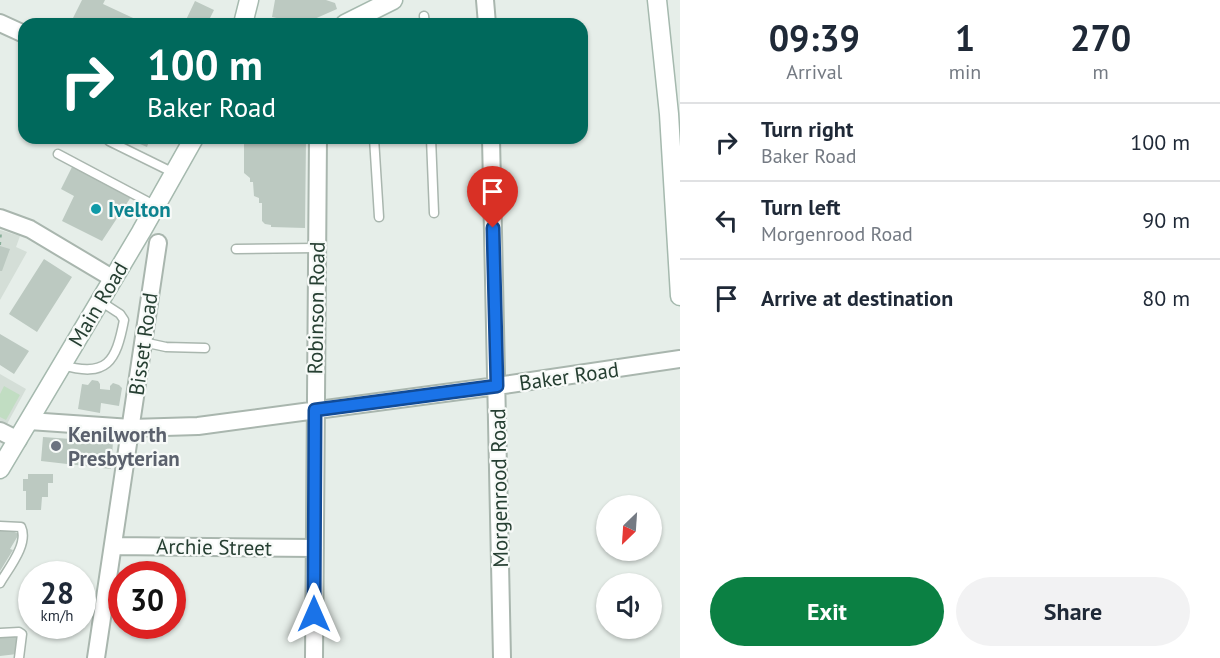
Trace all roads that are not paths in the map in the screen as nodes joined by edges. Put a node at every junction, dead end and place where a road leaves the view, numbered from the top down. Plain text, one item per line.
1 (249, 0) edge
2 (393, 0) edge
3 (485, 0) edge
4 (657, 0) edge
5 (244, 18) edge
6 (357, 18) edge
7 (486, 18) edge
8 (0, 23) edge
9 (18, 31) edge
10 (115, 144) edge
11 (191, 144) edge
12 (318, 144) edge
13 (374, 144) edge
14 (431, 144) edge
15 (491, 144) edge
16 (58, 154) dead end
17 (174, 173) junction
18 (156, 206) junction
19 (434, 213) dead end
20 (379, 217) dead end
21 (0, 218) edge
22 (158, 243) dead end
23 (316, 248) junction
24 (236, 249) dead end
25 (112, 278) junction
26 (680, 296) edge
27 (99, 301) junction
28 (143, 342) junction
29 (205, 348) dead end
30 (680, 359) edge
31 (62, 364) junction
32 (497, 386) junction
33 (315, 410) junction
34 (29, 421) junction
35 (131, 428) junction
36 (0, 431) edge
37 (18, 440) junction
38 (0, 469) edge
39 (0, 526) edge
40 (113, 546) junction
41 (315, 548) junction
42 (0, 584) edge
43 (0, 633) edge
44 (20, 658) edge
45 (96, 658) edge
46 (314, 658) edge
47 (502, 658) edge

1 - 5 main road
2 - 6 main road
3 - 7 street
4 - 26 main road
8 - 9 street
10 - 17 lane
11 - 17 main road, Main Road
12 - 23 street, Robinson Road
13 - 20 lane
14 - 19 lane
15 - 32 street, Morgenrood Road
16 - 18 lane
17 - 18 main road, Main Road
18 - 25 main road, Main Road
21 - 25 street
22 - 28 street, Bisset Road
23 - 24 lane
23 - 33 street, Robinson Road
25 - 27 main road, Main Road
27 - 31 main road, Main Road
27 - 31 lane
28 - 29 lane
28 - 35 street, Bisset Road
30 - 32 street, Baker Road
31 - 34 main road, Main Road
32 - 33 street, Baker Road
32 - 47 street, Morgenrood Road
33 - 35 street, Baker Road
33 - 41 street, Robinson Road
34 - 35 street, Baker Road
34 - 37 main road, Main Road
35 - 40 street, Bisset Road
36 - 37 street
37 - 38 main road, Main Road
39 - 42 lane
40 - 41 street, Archie Street
40 - 45 street, Bisset Road
41 - 46 street, Robinson Road
43 - 44 lane

